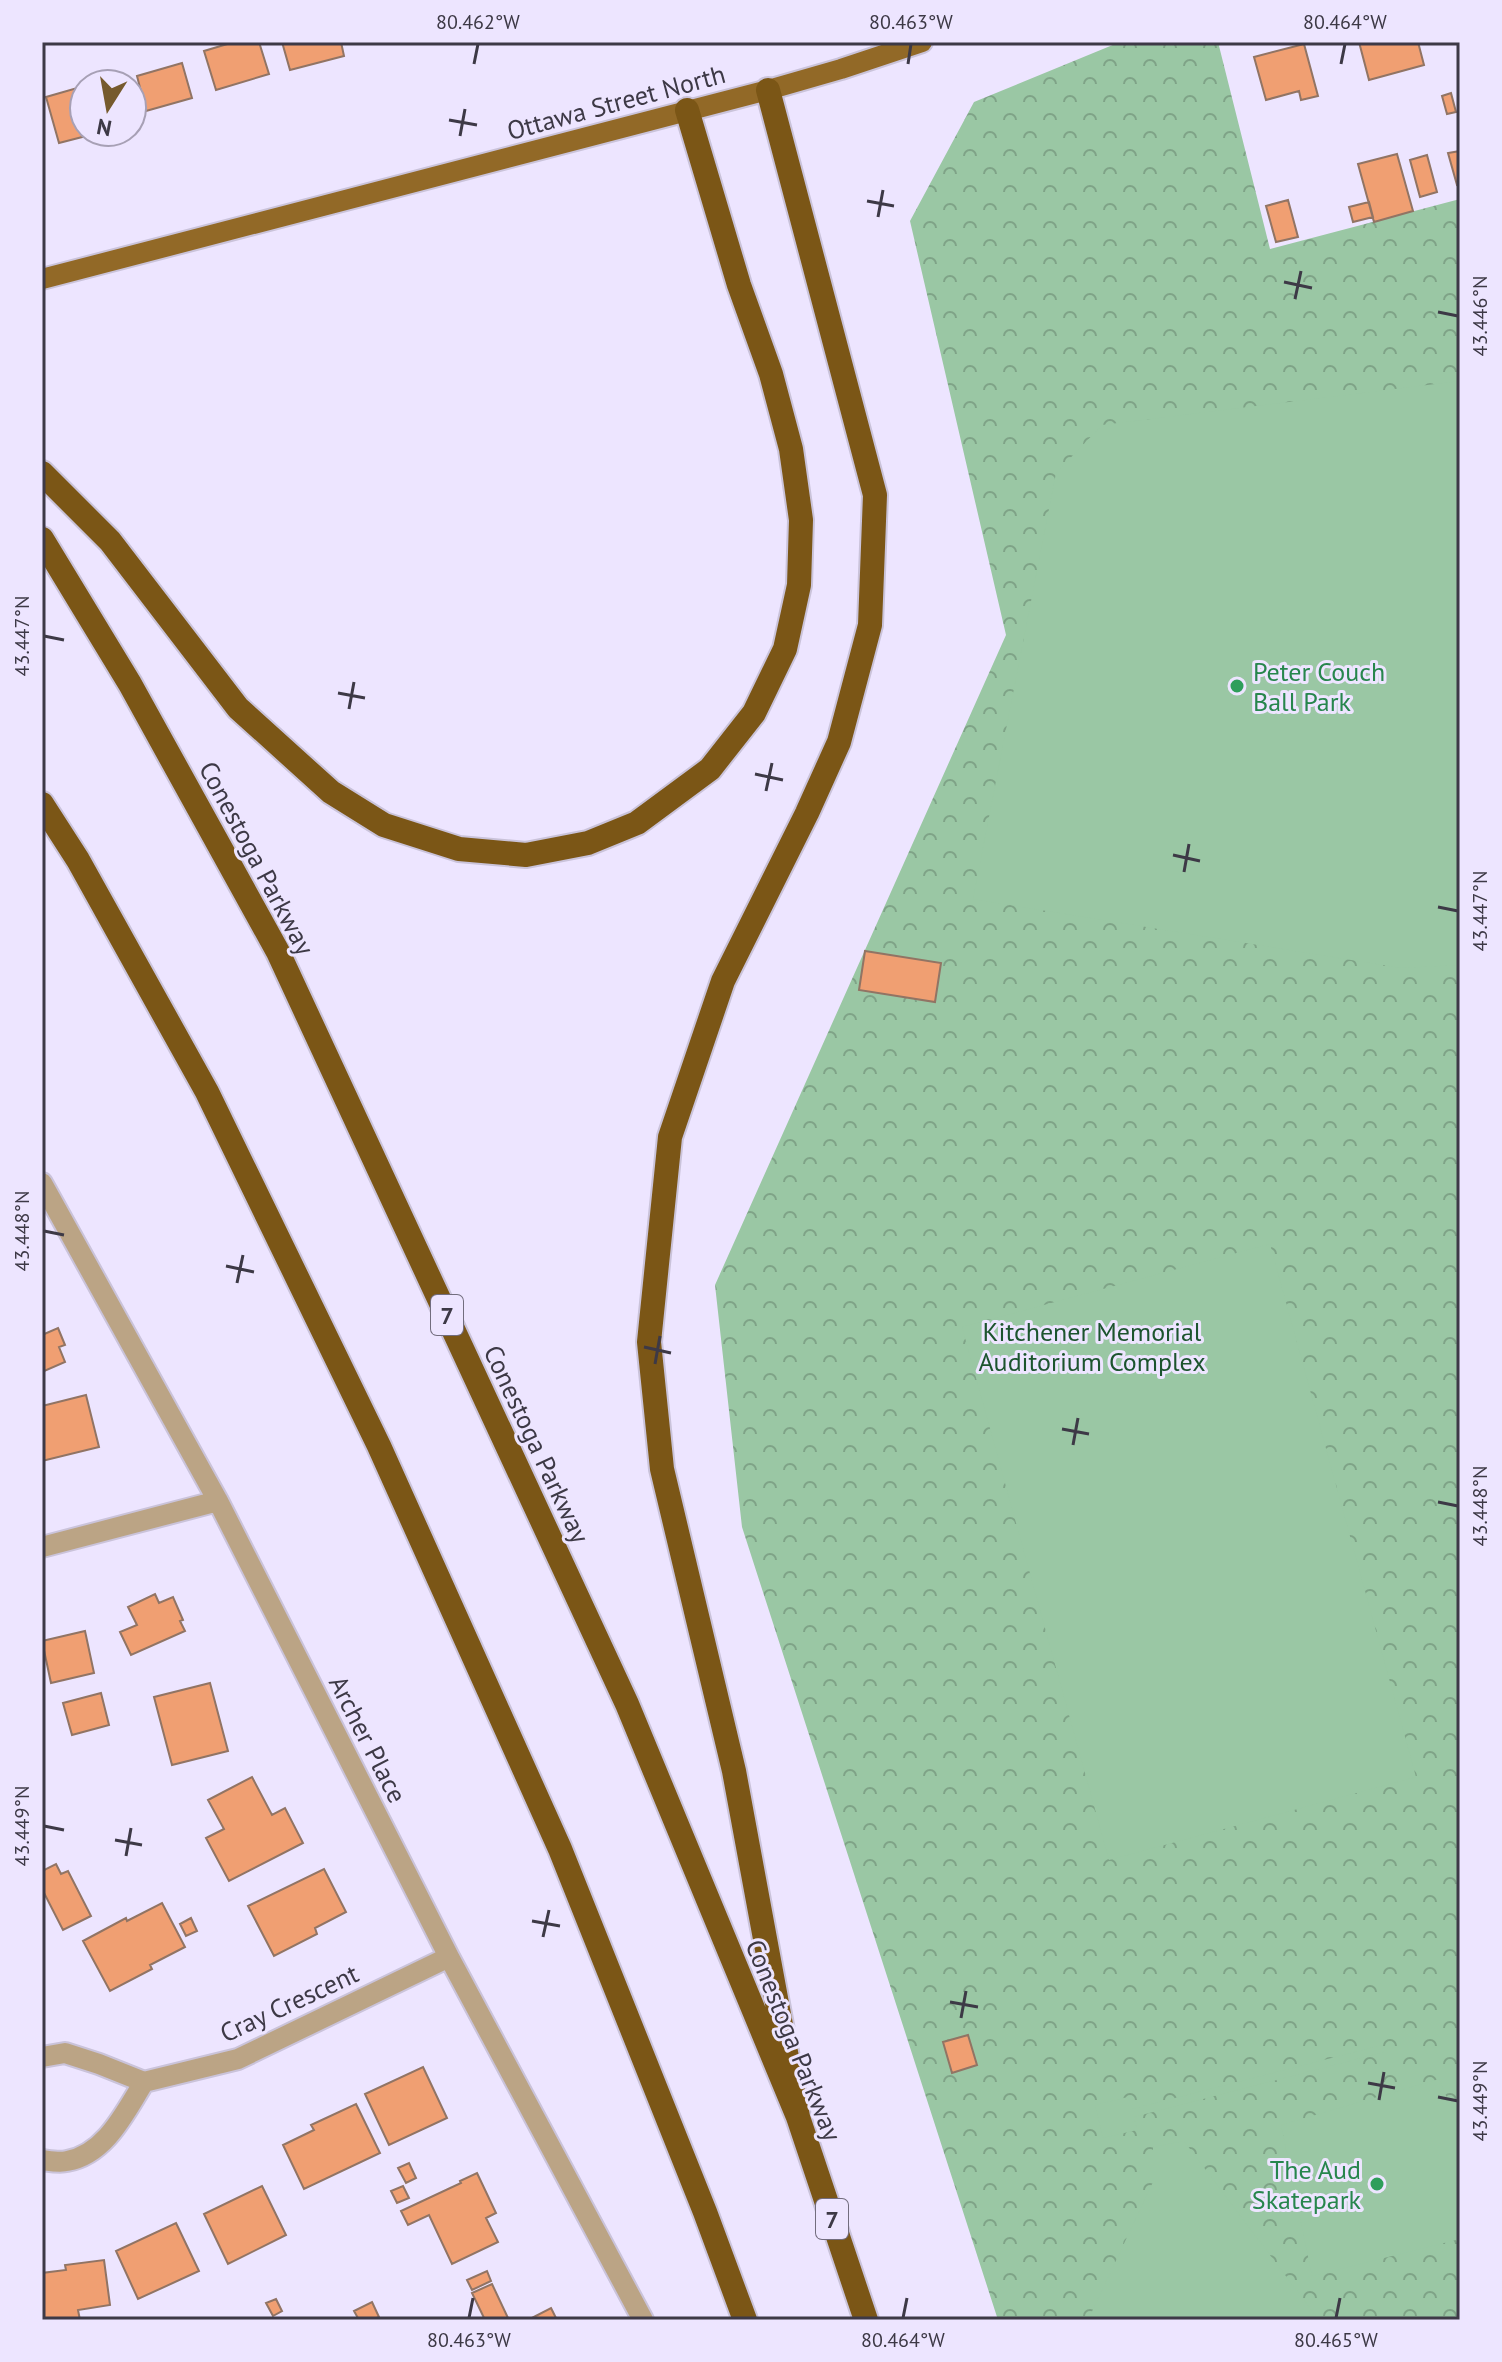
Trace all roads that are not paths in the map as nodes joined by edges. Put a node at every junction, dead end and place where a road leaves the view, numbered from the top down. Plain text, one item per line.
1 (922, 42) edge
2 (768, 90) junction
3 (687, 110) junction
4 (48, 278) edge
5 (42, 473) edge
6 (42, 539) edge
7 (42, 804) edge
8 (42, 818) edge
9 (78, 860) junction
10 (42, 1183) edge
11 (218, 1501) junction
12 (42, 1547) edge
13 (449, 1957) junction
14 (42, 2057) edge
15 (144, 2082) junction
16 (798, 2117) junction
17 (42, 2160) edge
18 (643, 2320) edge
19 (745, 2320) edge
20 (866, 2320) edge

1 - 2 main road, Ottawa Street North
2 - 3 main road, Ottawa Street North
2 - 16 highway
3 - 4 main road, Ottawa Street North
3 - 5 highway
6 - 16 highway, Conestoga Parkway / 7
7 - 9 highway
8 - 9 highway
9 - 19 highway
10 - 11 street, Archer Place
11 - 12 street
11 - 13 street, Archer Place
13 - 15 street, Cray Crescent
13 - 18 street, Archer Place
14 - 15 street
15 - 17 street
16 - 20 highway, Conestoga Parkway / 7

